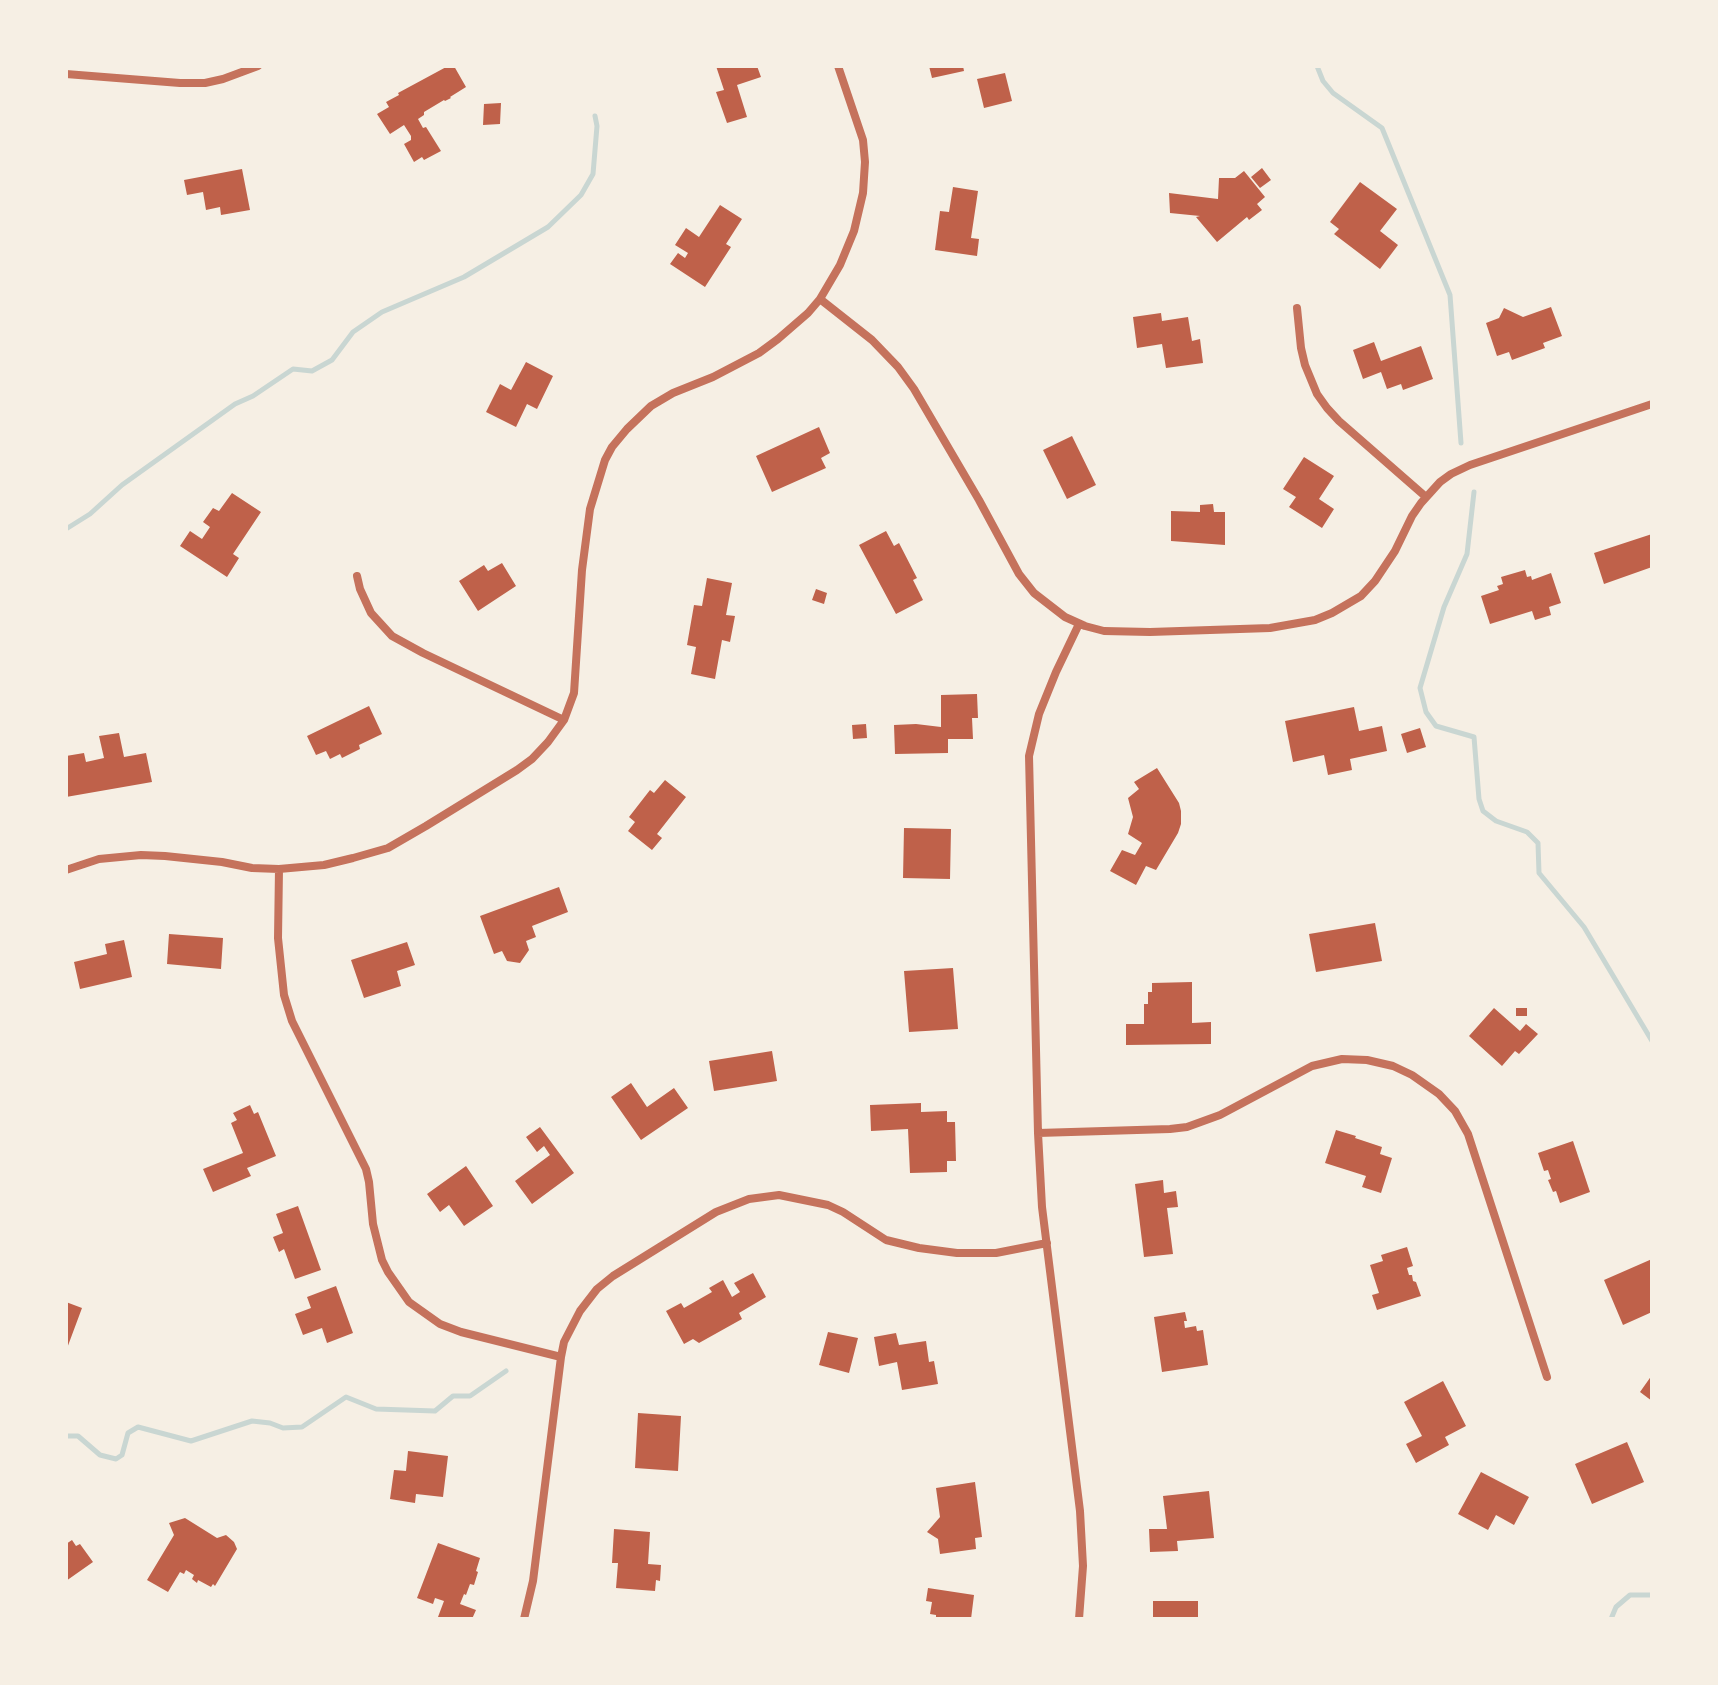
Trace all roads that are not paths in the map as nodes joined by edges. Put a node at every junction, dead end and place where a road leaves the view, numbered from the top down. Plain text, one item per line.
1 (258, 66) edge
2 (838, 66) edge
3 (66, 74) edge
4 (820, 299) junction
5 (1297, 308) dead end
6 (1652, 404) edge
7 (1426, 497) junction
8 (357, 576) dead end
9 (1079, 624) junction
10 (564, 720) junction
11 (279, 869) junction
12 (66, 870) edge
13 (1038, 1133) junction
14 (1047, 1243) junction
15 (561, 1357) junction
16 (1547, 1377) dead end
17 (524, 1619) edge
18 (1079, 1619) edge

1 - 3 street
2 - 4 street
4 - 9 street
4 - 10 street
5 - 7 street
6 - 7 street
7 - 9 street
8 - 10 street
9 - 13 street
10 - 11 street
11 - 12 street
11 - 15 street
13 - 14 street
13 - 16 street
14 - 15 street
14 - 18 street
15 - 17 street

